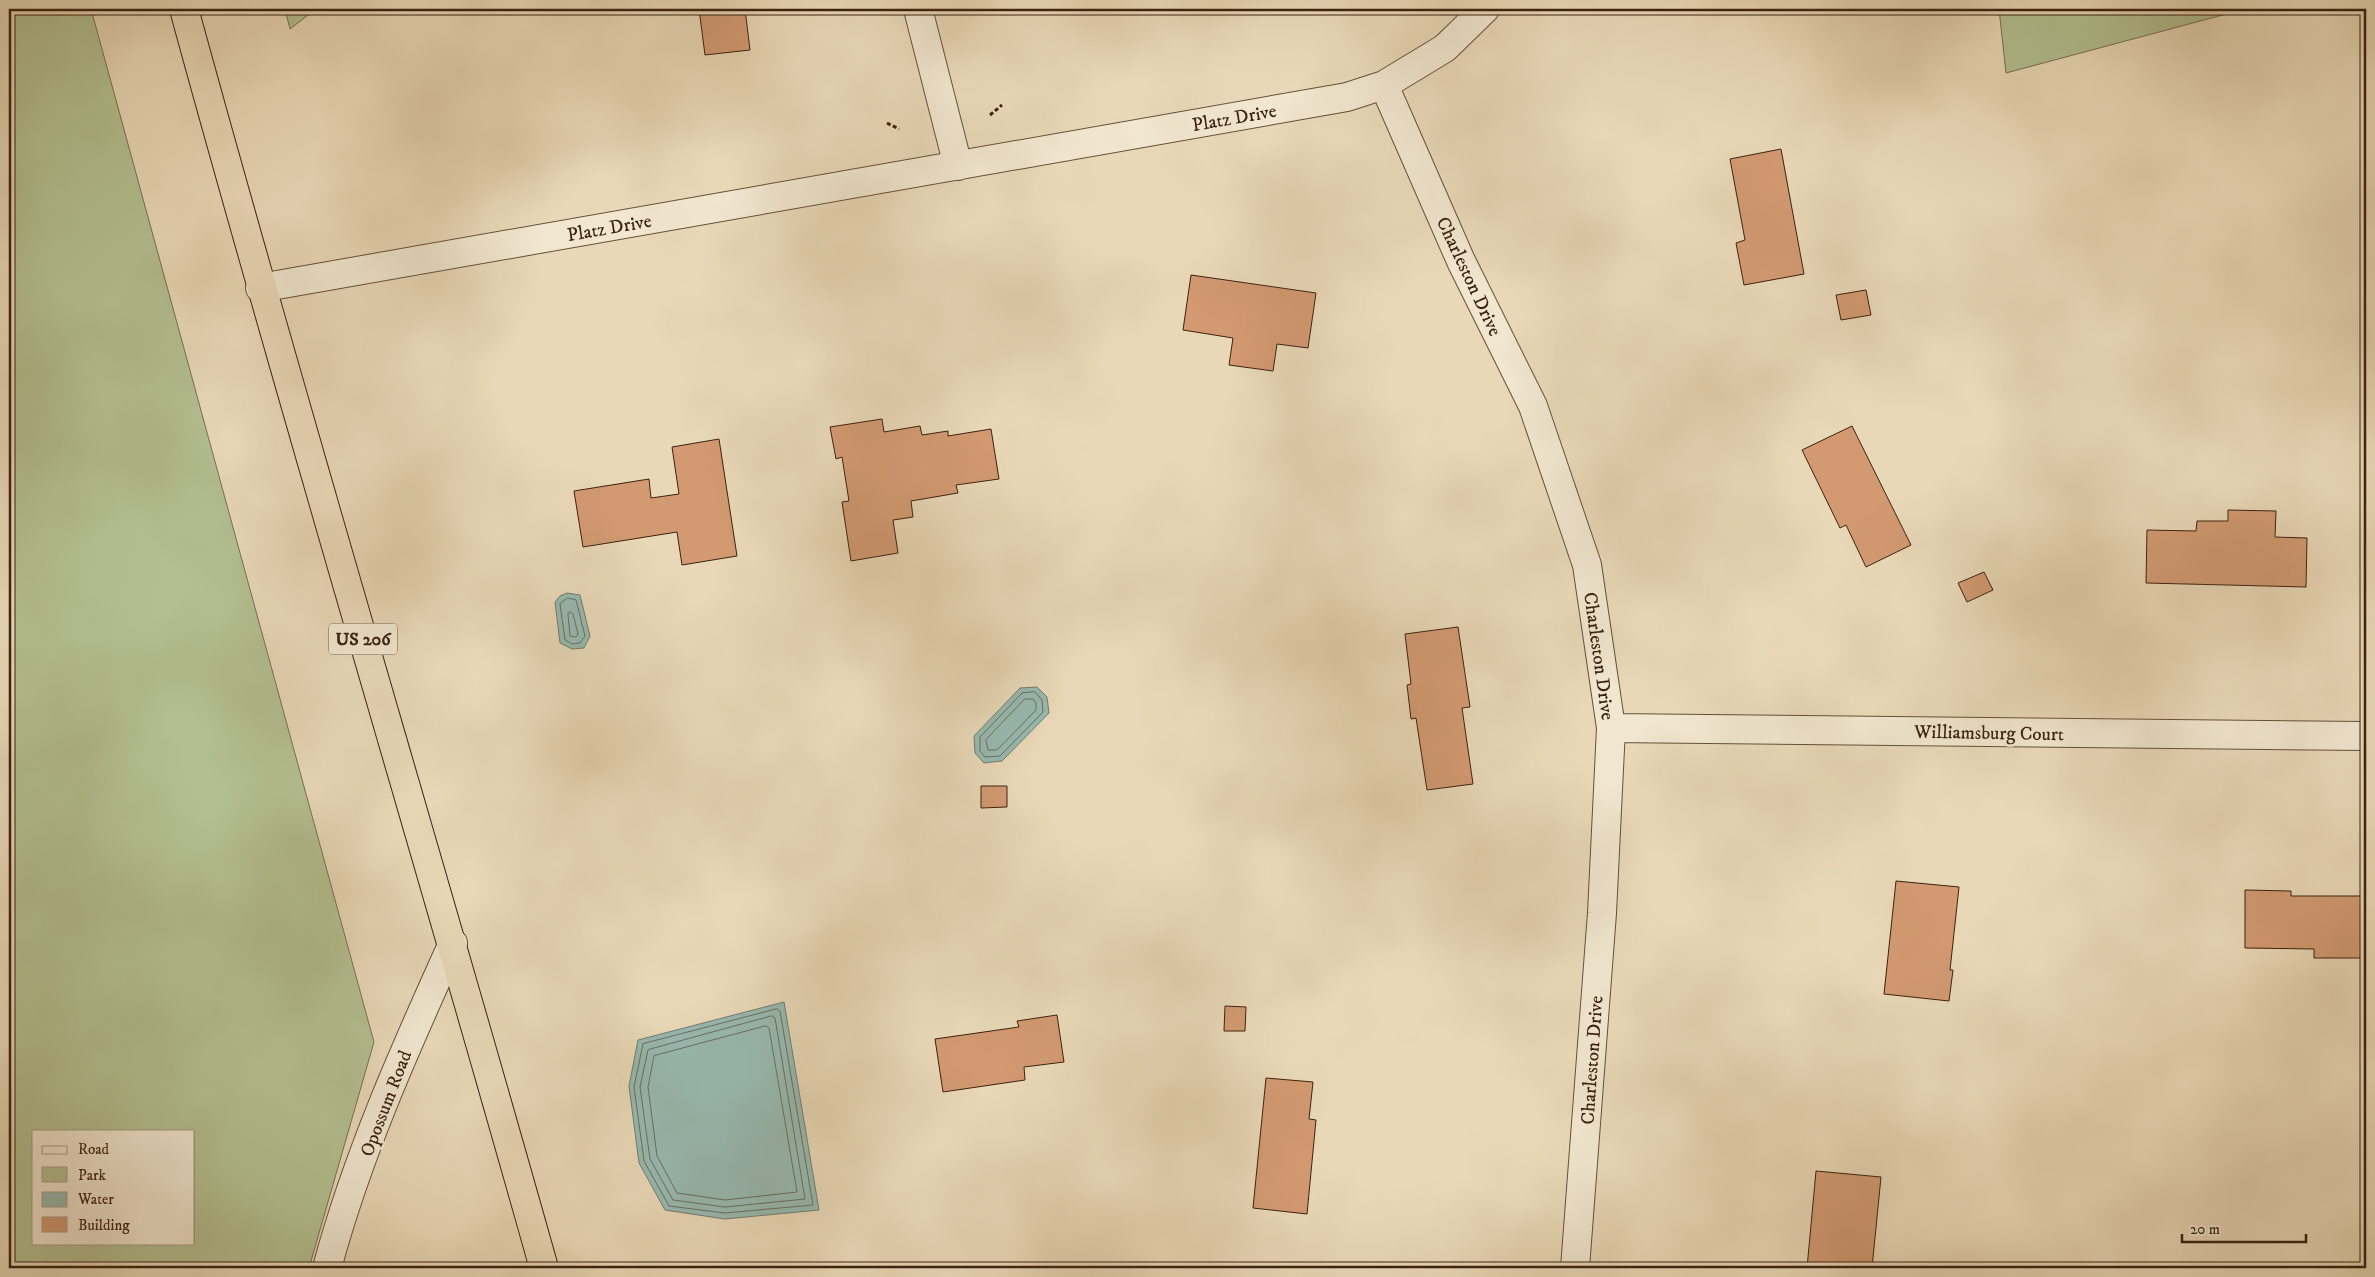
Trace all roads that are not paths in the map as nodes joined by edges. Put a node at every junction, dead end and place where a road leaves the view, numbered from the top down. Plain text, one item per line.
1 (184, 9) edge
2 (918, 9) edge
3 (1485, 9) edge
4 (1384, 85) junction
5 (958, 166) junction
6 (260, 288) junction
7 (1611, 728) junction
8 (2366, 736) edge
9 (453, 942) junction
10 (327, 1268) edge
11 (544, 1268) edge
12 (1575, 1268) edge

1 - 6 highway, US 206
2 - 5 street
3 - 4 street, Platz Drive
4 - 5 street, Platz Drive
4 - 7 street, Charleston Drive
5 - 6 street, Platz Drive
6 - 9 highway, US 206
7 - 8 street, Williamsburg Court
7 - 12 street, Charleston Drive
9 - 10 street, Opossum Road
9 - 11 highway, US 206

